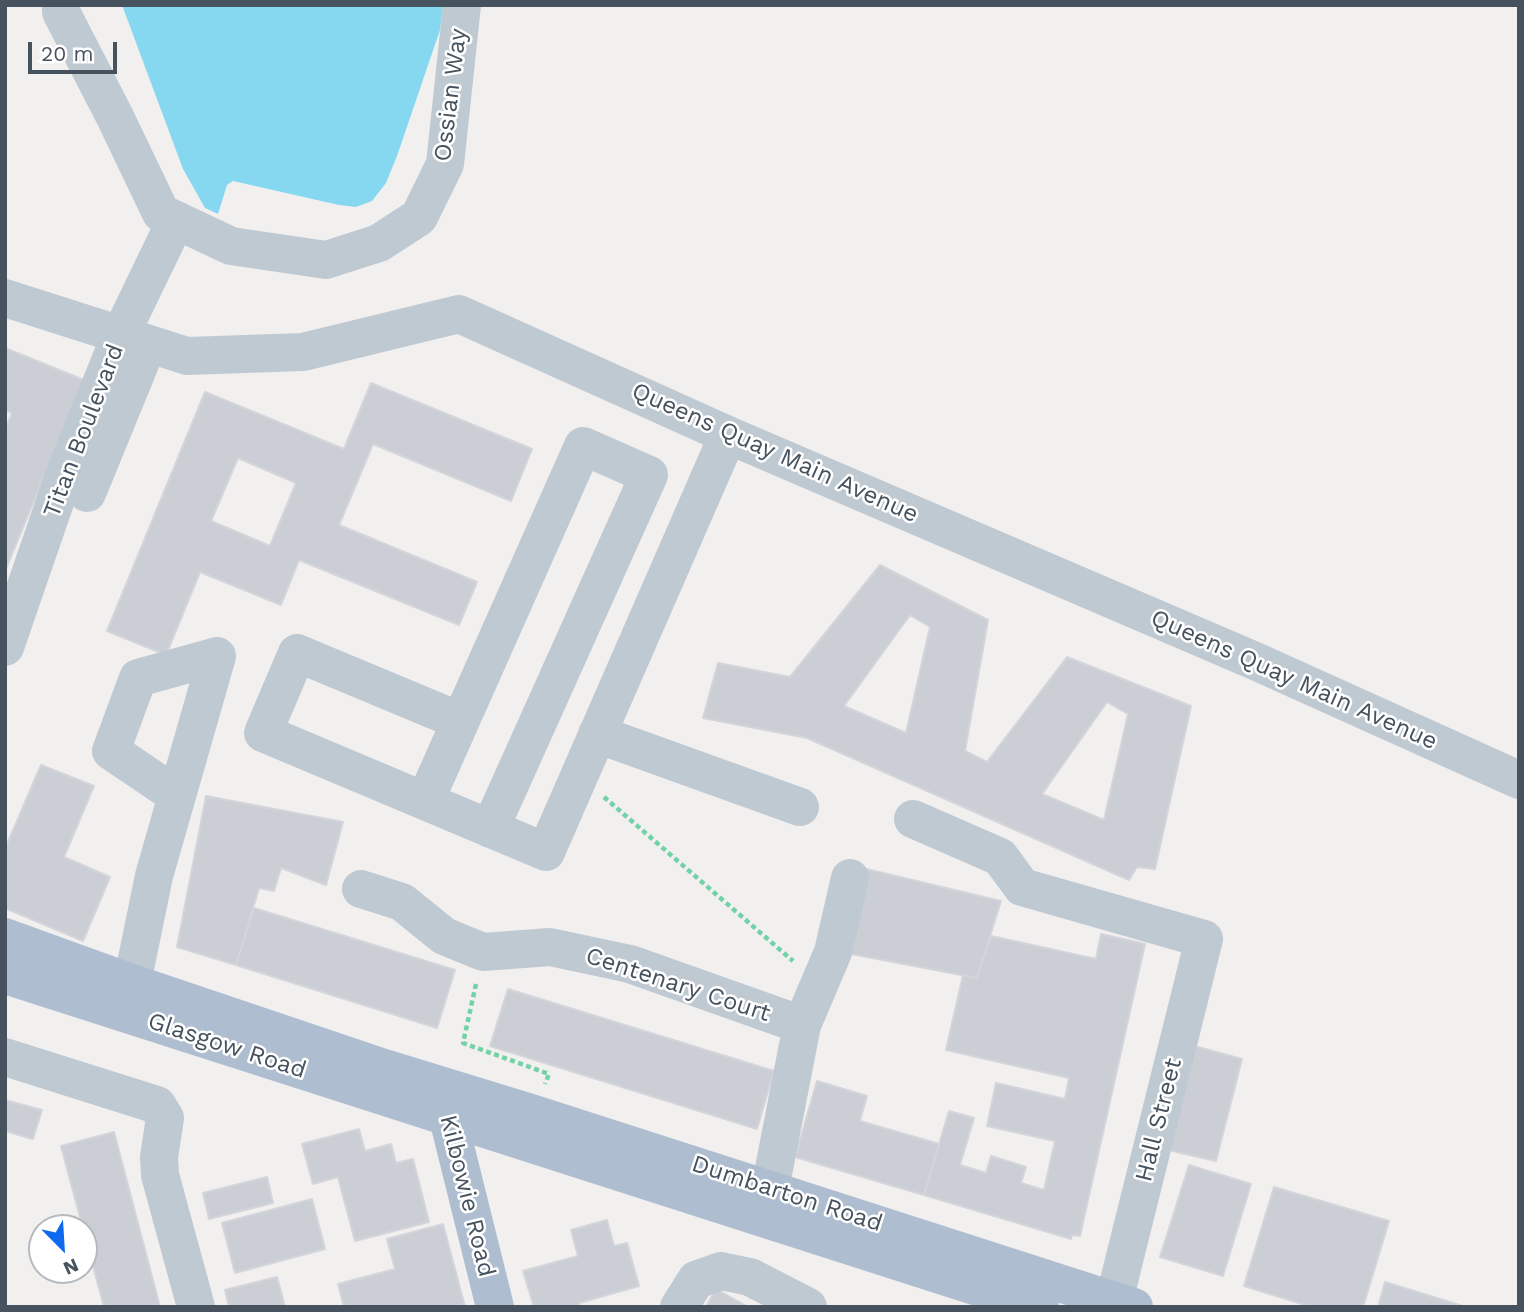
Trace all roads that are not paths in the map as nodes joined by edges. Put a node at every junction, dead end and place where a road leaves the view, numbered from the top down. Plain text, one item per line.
1 (61, 5) edge
2 (462, 5) edge
3 (176, 220) junction
4 (5, 298) edge
5 (135, 339) junction
6 (729, 435) junction
7 (87, 493) dead end
8 (5, 647) edge
9 (460, 721) junction
10 (597, 734) junction
11 (1519, 780) edge
12 (176, 795) dead end
13 (425, 801) junction
14 (800, 807) dead end
15 (913, 819) dead end
16 (491, 829) junction
17 (850, 878) dead end
18 (361, 889) dead end
19 (5, 937) edge
20 (5, 975) edge
21 (132, 983) junction
22 (802, 1025) junction
23 (5, 1057) edge
24 (444, 1102) junction
25 (770, 1189) junction
26 (1124, 1304) edge
27 (196, 1307) edge
28 (495, 1307) edge
29 (679, 1307) edge
30 (808, 1307) edge
31 (1040, 1307) edge

1 - 3 street, Ossian Way
2 - 3 street, Ossian Way
3 - 5 street, Titan Boulevard
4 - 5 street, Queens Quay Main Avenue
5 - 6 street, Queens Quay Main Avenue
5 - 7 street
5 - 8 street, Titan Boulevard
6 - 10 street
6 - 11 street, Queens Quay Main Avenue
9 - 13 street
9 - 13 street
9 - 16 street
10 - 14 street
10 - 16 street
12 - 21 street
13 - 16 street
15 - 26 street, Hall Street
17 - 22 street
18 - 22 street, Centenary Court
19 - 21 main road, Glasgow Road
20 - 24 main road, Glasgow Road
21 - 24 main road, Glasgow Road
22 - 25 street
23 - 27 street
24 - 25 main road, Dumbarton Road
24 - 28 main road, Kilbowie Road
24 - 31 main road, Dumbarton Road
25 - 26 main road, Dumbarton Road
29 - 30 street

